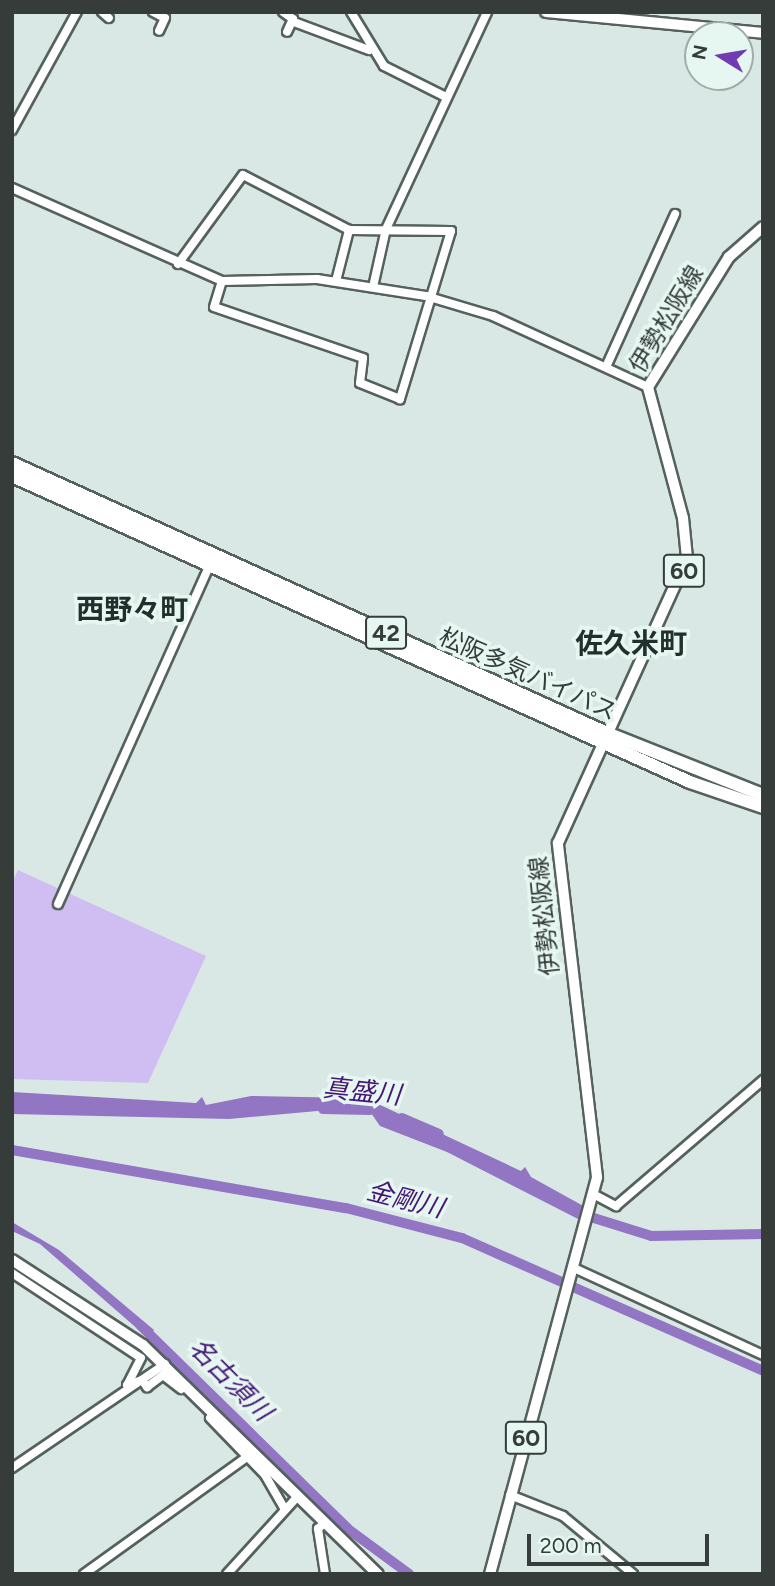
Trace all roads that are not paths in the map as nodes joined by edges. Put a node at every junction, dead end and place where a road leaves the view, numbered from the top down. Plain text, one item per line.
1 (77, 12) edge
2 (153, 12) edge
3 (283, 12) edge
4 (351, 12) edge
5 (487, 12) edge
6 (546, 12) edge
7 (293, 22) junction
8 (159, 31) dead end
9 (287, 32) dead end
10 (763, 33) edge
11 (369, 50) junction
12 (446, 97) junction
13 (12, 130) edge
14 (12, 188) edge
15 (676, 214) dead end
16 (763, 227) edge
17 (386, 229) junction
18 (349, 230) junction
19 (178, 264) junction
20 (222, 281) junction
21 (336, 281) junction
22 (373, 287) junction
23 (433, 298) junction
24 (606, 367) junction
25 (648, 387) junction
26 (12, 463) edge
27 (12, 476) edge
28 (212, 560) junction
29 (605, 738) junction
30 (730, 783) junction
31 (763, 788) edge
32 (763, 795) edge
33 (763, 807) edge
34 (58, 904) dead end
35 (763, 1080) edge
36 (594, 1198) junction
37 (14, 1266) edge
38 (574, 1268) junction
39 (763, 1355) edge
40 (165, 1364) junction
41 (127, 1385) junction
42 (247, 1457) junction
43 (12, 1468) edge
44 (510, 1495) junction
45 (297, 1497) junction
46 (285, 1509) junction
47 (325, 1522) junction
48 (84, 1574) edge
49 (227, 1574) edge
50 (324, 1574) edge
51 (378, 1574) edge
52 (490, 1574) edge
53 (634, 1574) edge

1 - 13 street
2 - 8 street
3 - 7 street
4 - 11 street
5 - 12 street
6 - 10 main road
7 - 9 street
7 - 11 street
11 - 12 street
12 - 17 street
14 - 19 street
15 - 24 street
16 - 25 main road, 伊勢松阪線
17 - 18 street
17 - 22 street
17 - 23 street
18 - 19 street
18 - 21 street
19 - 20 street
20 - 21 street
20 - 23 street
21 - 22 street
22 - 23 street
23 - 24 street
24 - 25 street
25 - 29 main road, 伊勢松阪線 / 60
26 - 28 highway, 松阪多気バイパス / 42
27 - 28 highway, 松阪多気バイパス / 42
28 - 29 highway, 松阪多気バイパス / 42
28 - 34 street
29 - 30 highway, 松阪多気バイパス / 42
29 - 33 highway, 松阪多気バイパス / 42
29 - 36 main road, 伊勢松阪線 / 60
30 - 31 street
30 - 32 highway, 松阪多気バイパス / 42
35 - 36 street
36 - 38 main road, 伊勢松阪線 / 60
37 - 40 main road
37 - 41 street
38 - 39 street
38 - 44 main road, 伊勢松阪線 / 60
40 - 41 street
40 - 45 main road
41 - 42 street
41 - 43 street
42 - 46 street
42 - 48 street
44 - 52 main road, 伊勢松阪線 / 60
44 - 53 street
45 - 46 street
45 - 47 main road
46 - 49 street
47 - 50 street
47 - 51 main road

